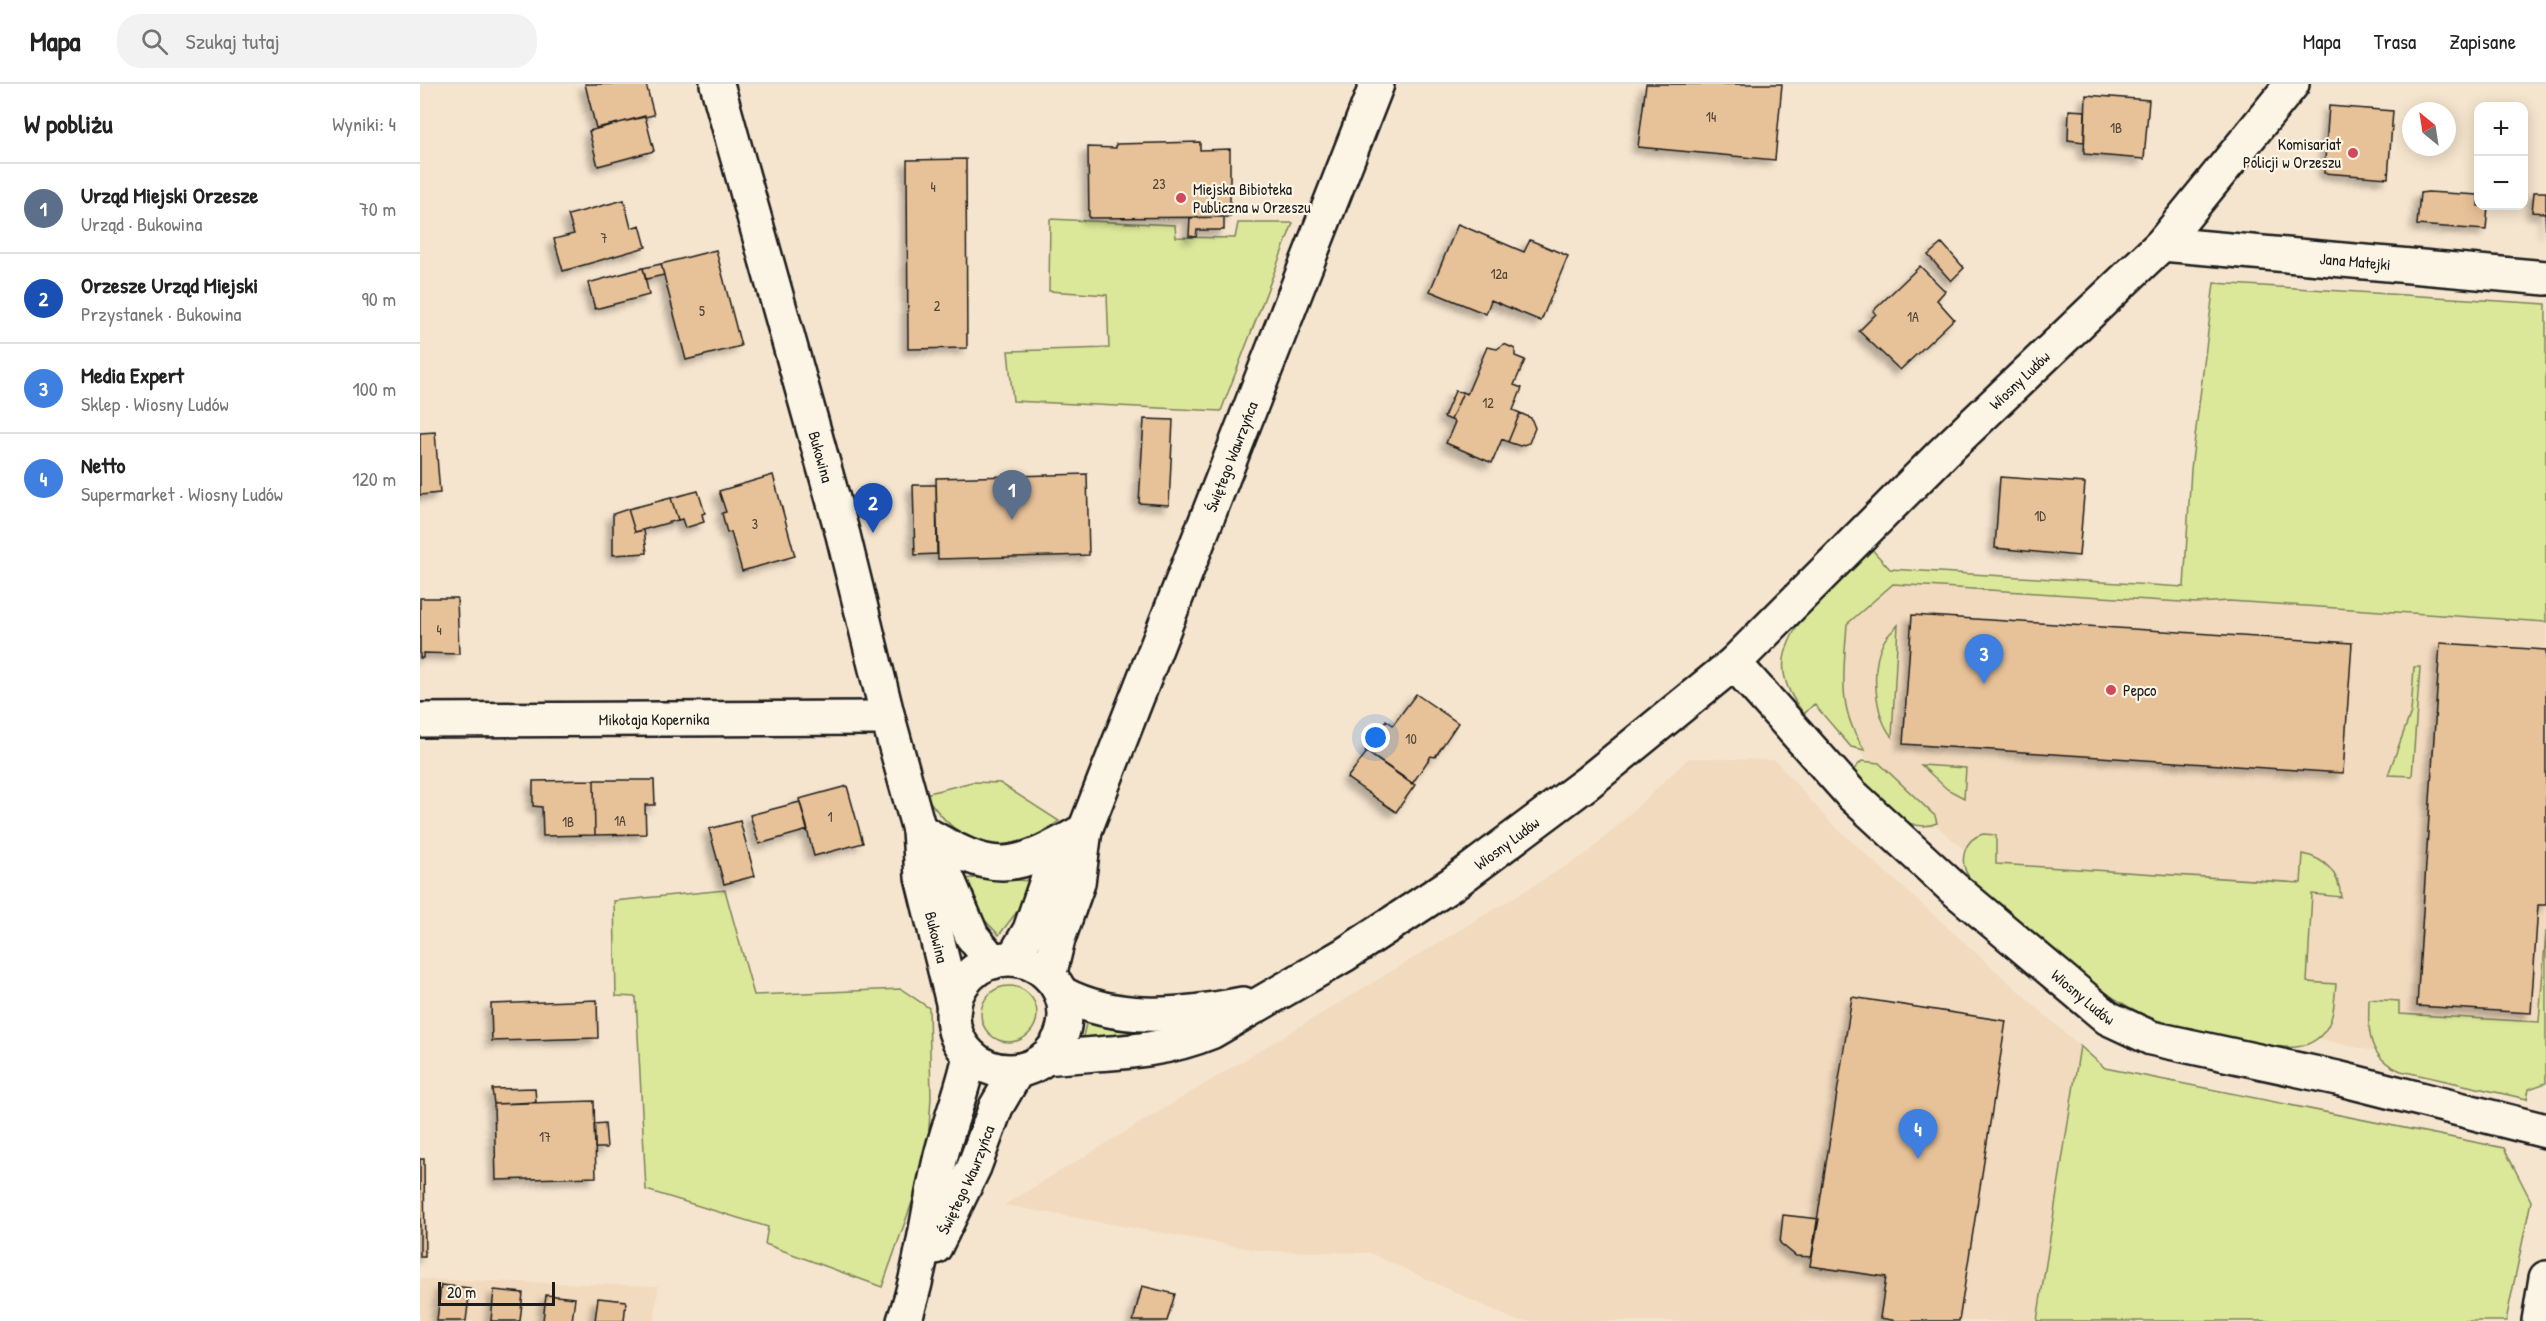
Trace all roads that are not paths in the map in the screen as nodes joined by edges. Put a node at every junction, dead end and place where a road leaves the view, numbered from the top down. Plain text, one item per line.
1 (717, 84) edge
2 (1377, 84) edge
3 (2292, 84) edge
4 (2162, 244) junction
5 (2546, 278) edge
6 (1734, 663) junction
7 (888, 718) junction
8 (420, 720) edge
9 (919, 830) junction
10 (1085, 830) junction
11 (1003, 960) junction
12 (1055, 984) junction
13 (1266, 999) junction
14 (954, 1007) junction
15 (970, 1055) junction
16 (1031, 1064) junction
17 (2546, 1131) edge
18 (2546, 1278) edge
19 (914, 1290) junction
20 (904, 1321) edge
21 (2539, 1321) edge

1 - 7 street, Bukowina
2 - 10 street, Świętego Wawrzyńca
3 - 4 street, Wiosny Ludów
4 - 5 street, Jana Matejki
4 - 6 street, Wiosny Ludów
6 - 13 street, Wiosny Ludów
6 - 17 street, Wiosny Ludów
7 - 8 street, Mikołaja Kopernika
7 - 9 street, Bukowina
9 - 10 street
9 - 11 street, Bukowina
9 - 14 street, Bukowina
10 - 11 street, Świętego Wawrzyńca
10 - 12 street, Świętego Wawrzyńca
11 - 12 street
11 - 14 street
12 - 13 street, Wiosny Ludów
12 - 16 street
13 - 16 street, Wiosny Ludów
14 - 15 street
15 - 16 street
15 - 19 street, Świętego Wawrzyńca
16 - 19 street, Świętego Wawrzyńca
18 - 21 street
19 - 20 street, Świętego Wawrzyńca

